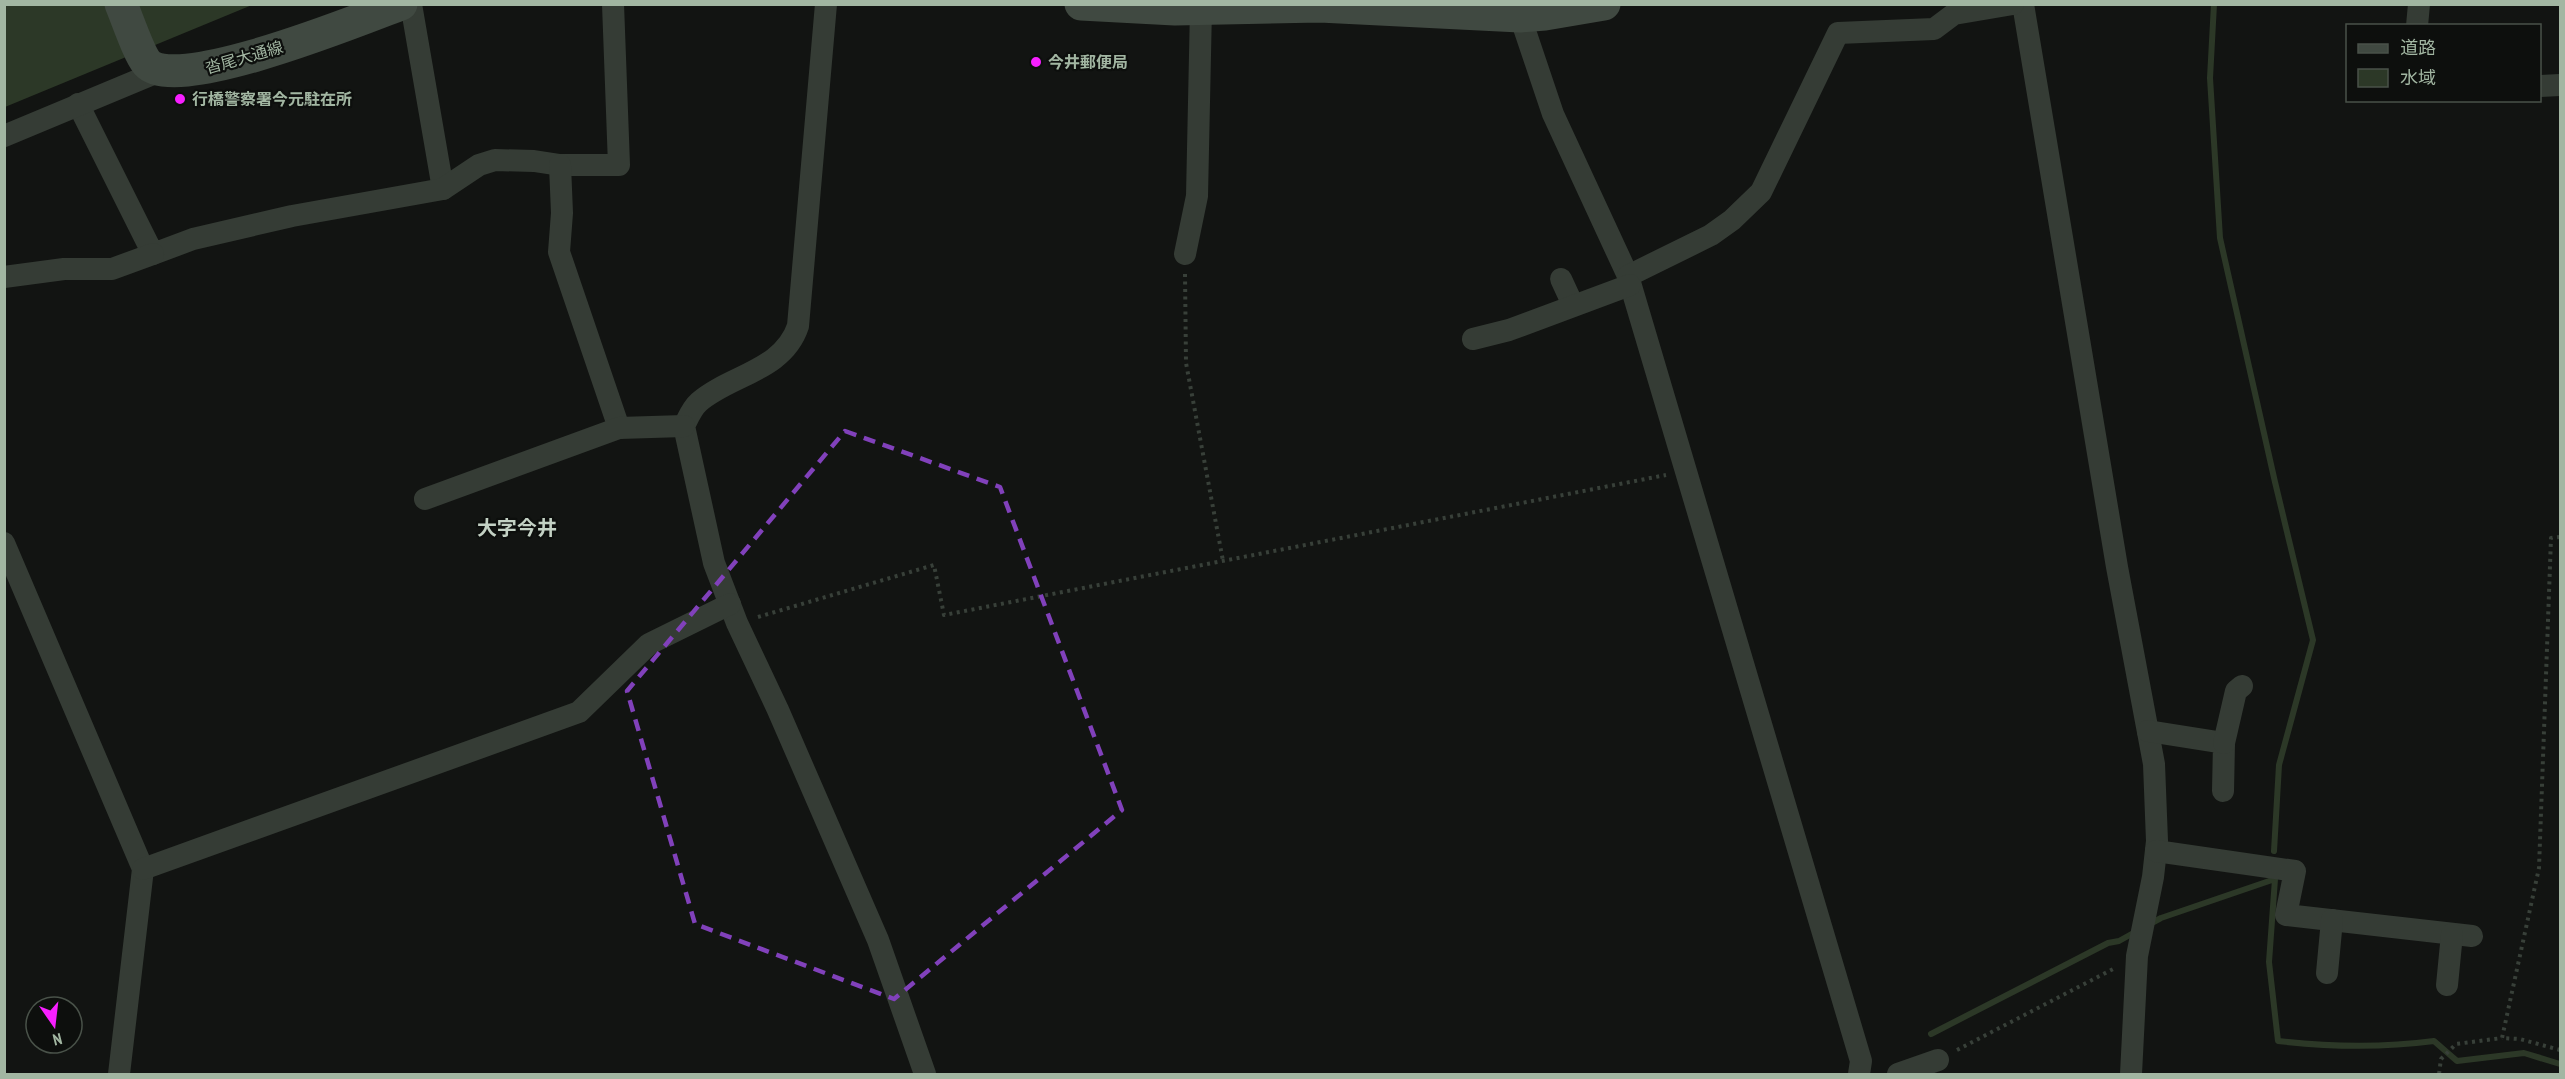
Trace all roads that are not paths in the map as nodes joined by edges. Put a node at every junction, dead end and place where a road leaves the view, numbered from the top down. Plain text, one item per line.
1 (121, 4) edge
2 (401, 4) edge
3 (411, 4) edge
4 (613, 4) edge
5 (826, 4) edge
6 (1081, 4) edge
7 (1604, 4) edge
8 (2013, 4) edge
9 (2023, 4) edge
10 (2419, 4) edge
11 (1320, 5) edge
12 (1201, 8) junction
13 (1520, 16) junction
14 (2416, 24) edge
15 (153, 67) junction
16 (2560, 85) edge
17 (2541, 86) edge
18 (78, 104) junction
19 (4, 136) edge
20 (560, 165) junction
21 (443, 189) junction
22 (153, 254) junction
23 (1185, 254) road end
24 (4, 277) edge
25 (1561, 279) dead end
26 (1629, 280) junction
27 (1573, 304) junction
28 (1473, 339) dead end
29 (684, 426) junction
30 (620, 428) junction
31 (425, 499) dead end
32 (4, 543) edge
33 (733, 614) junction
34 (2242, 686) dead end
35 (2148, 731) junction
36 (2224, 743) junction
37 (2223, 791) dead end
38 (2156, 851) junction
39 (143, 869) junction
40 (2332, 920) junction
41 (2327, 973) dead end
42 (2447, 986) dead end
43 (1938, 1060) road end
44 (119, 1074) edge
45 (925, 1074) edge
46 (1859, 1074) edge
47 (1898, 1074) edge
48 (2131, 1074) edge

1 - 15 main road
2 - 15 main road, 沓尾大通線
3 - 21 street
4 - 20 street
5 - 29 street
6 - 12 main road
7 - 13 main road
8 - 26 street
9 - 35 street
10 - 14 street
11 - 12 main road
11 - 13 main road
12 - 23 street
13 - 26 street
15 - 18 street
16 - 17 street
18 - 19 street
18 - 22 street
20 - 21 street
20 - 30 street
21 - 22 street
22 - 24 street
25 - 27 street
26 - 27 street
26 - 46 street
27 - 28 street
29 - 30 street
29 - 33 street
30 - 31 street
32 - 39 street
33 - 39 street
33 - 45 street
34 - 36 street
35 - 36 street
35 - 38 street
36 - 37 street
38 - 40 street
38 - 48 street
39 - 44 street
40 - 41 street
40 - 42 street
43 - 47 street

